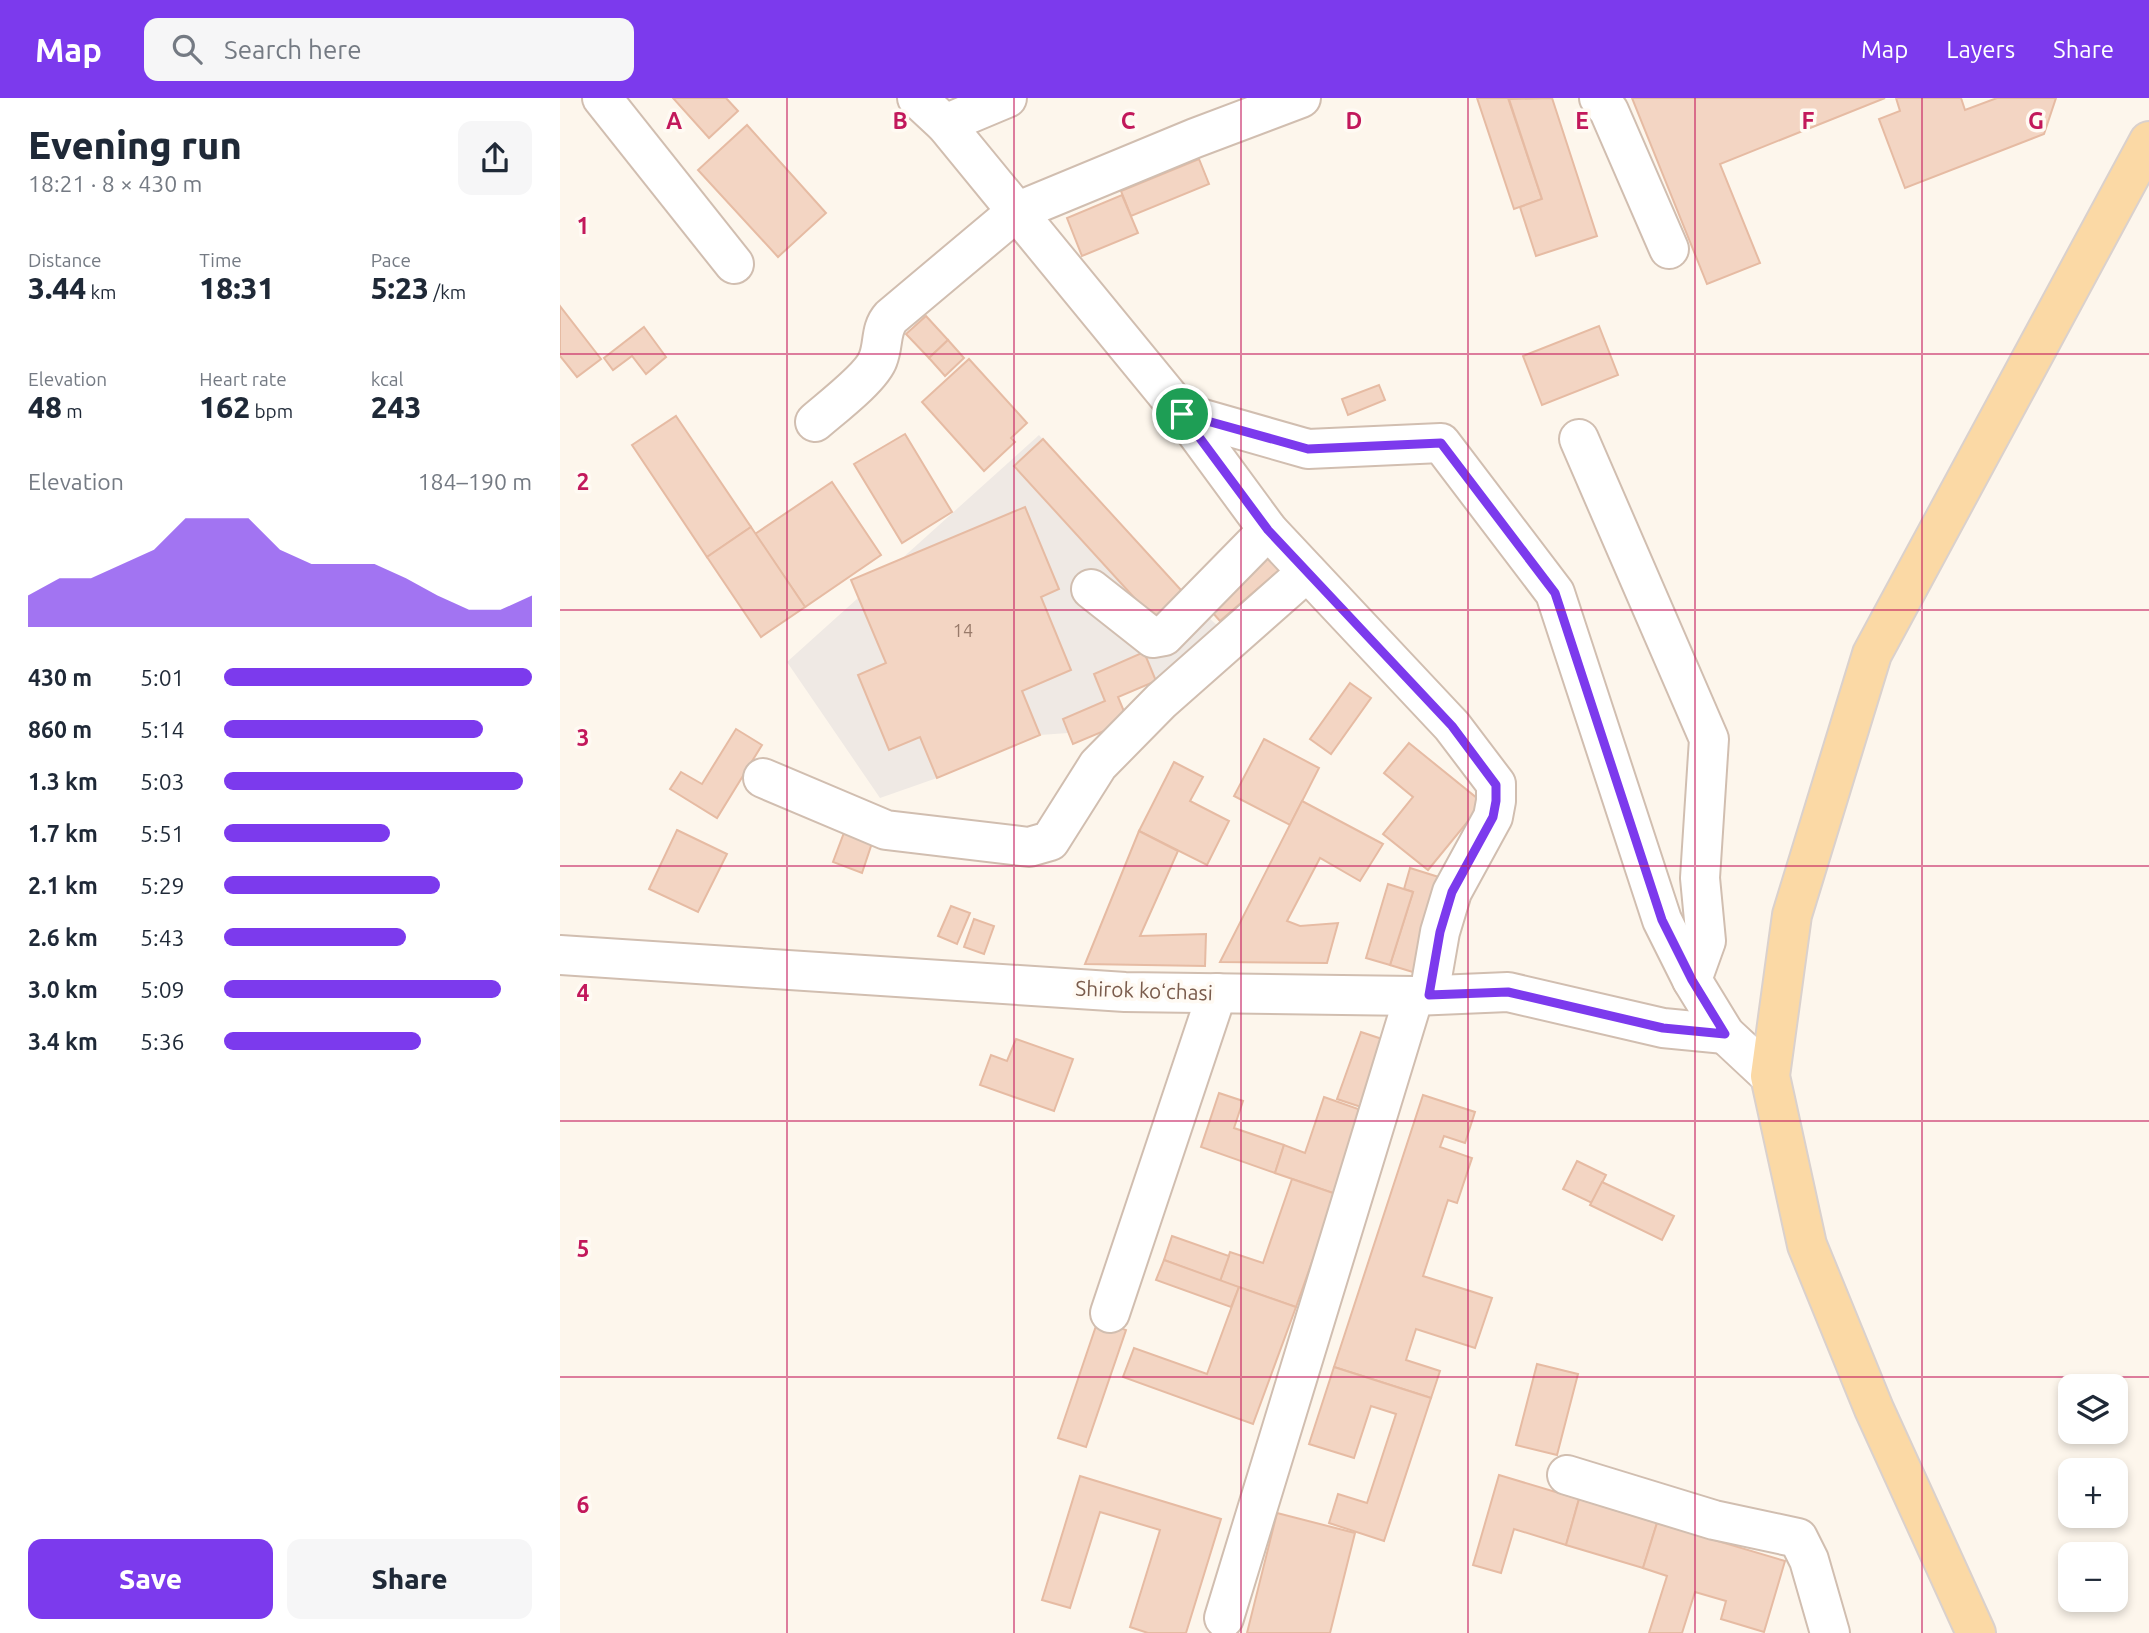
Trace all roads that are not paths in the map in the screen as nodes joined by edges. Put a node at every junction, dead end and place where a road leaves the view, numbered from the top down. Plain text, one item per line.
1 (602, 98) edge
2 (917, 98) edge
3 (1007, 98) edge
4 (1301, 98) edge
5 (1599, 98) edge
6 (945, 124) junction
7 (2149, 141) edge
8 (1016, 212) junction
9 (1669, 249) dead end
10 (734, 264) dead end
11 (1182, 414) junction
12 (815, 422) dead end
13 (1578, 439) dead end
14 (1268, 530) junction
15 (1307, 572) junction
16 (1091, 589) dead end
17 (763, 778) dead end
18 (560, 955) edge
19 (1692, 980) junction
20 (1217, 993) junction
21 (1421, 995) junction
22 (1725, 1034) junction
23 (1770, 1076) junction
24 (1110, 1313) dead end
25 (1567, 1475) dead end
26 (1224, 1618) dead end
27 (1830, 1633) edge
28 (1976, 1633) edge

1 - 10 street
2 - 6 street
3 - 6 street
4 - 8 street
5 - 9 street
6 - 8 street
7 - 23 main road
8 - 11 street
8 - 12 street
11 - 14 street
11 - 19 street
13 - 19 street
14 - 15 street
14 - 16 street
15 - 17 street
15 - 21 street
18 - 20 street, Shirok koʻchasi
19 - 22 street
20 - 21 street, Shirok koʻchasi
20 - 24 street
21 - 22 street, Shirok koʻchasi
21 - 26 street
22 - 23 street
23 - 28 main road
25 - 27 street

